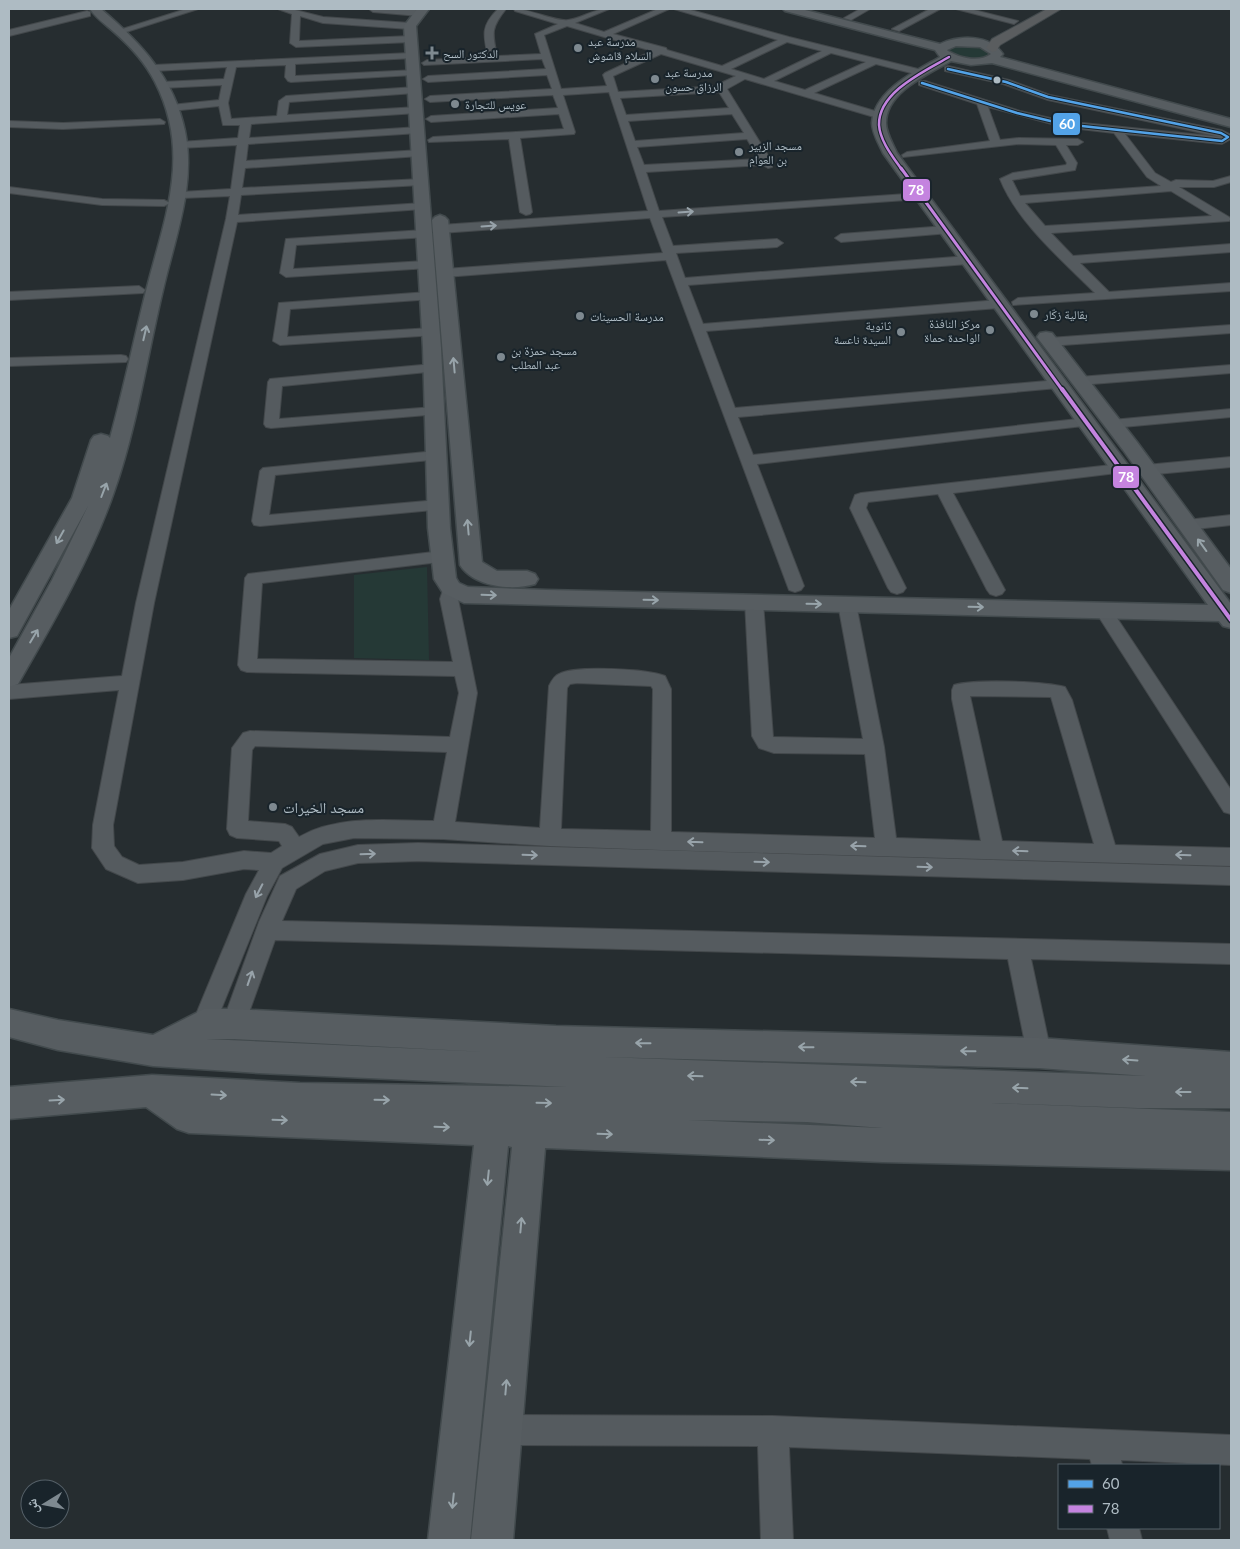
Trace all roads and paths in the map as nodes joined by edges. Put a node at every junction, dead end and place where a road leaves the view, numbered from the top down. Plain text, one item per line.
1 (194, 9) edge
2 (282, 9) edge
3 (323, 9) edge
4 (373, 9) edge
5 (502, 9) edge
6 (518, 9) edge
7 (544, 9) edge
8 (605, 9) edge
9 (665, 9) edge
10 (678, 9) edge
11 (722, 9) edge
12 (789, 9) edge
13 (811, 9) edge
14 (866, 9) edge
15 (936, 9) edge
16 (960, 9) edge
17 (1036, 9) edge
18 (1055, 9) edge
19 (91, 10) edge
20 (533, 13) junction
21 (300, 14) junction
22 (705, 16) junction
23 (848, 18) junction
24 (1014, 21) junction
25 (351, 22) junction
26 (568, 23) junction
27 (896, 29) junction
28 (120, 31) junction
29 (9, 32) edge
30 (606, 34) junction
31 (786, 39) junction
32 (976, 43) junction
33 (664, 50) junction
34 (830, 50) junction
35 (994, 54) junction
36 (546, 56) junction
37 (951, 56) junction
38 (493, 59) junction
39 (875, 61) junction
40 (291, 62) junction
41 (232, 64) junction
42 (154, 68) junction
43 (724, 69) junction
44 (551, 72) junction
45 (421, 75) edge
46 (746, 75) junction
47 (923, 78) junction
48 (767, 81) junction
49 (228, 82) junction
50 (162, 85) junction
51 (722, 89) junction
52 (556, 92) junction
53 (613, 92) junction
54 (807, 94) junction
55 (1056, 99) junction
56 (223, 103) junction
57 (982, 103) junction
58 (563, 111) junction
59 (735, 111) junction
60 (163, 115) junction
61 (1231, 115) edge
62 (881, 116) junction
63 (9, 118) edge
64 (622, 118) junction
65 (282, 119) junction
66 (246, 122) junction
67 (1231, 123) edge
68 (9, 124) edge
69 (1118, 131) junction
70 (514, 136) junction
71 (750, 136) junction
72 (244, 141) junction
73 (1078, 142) dead end
74 (1060, 143) junction
75 (631, 144) junction
76 (996, 144) junction
77 (180, 145) junction
78 (300, 149) junction
79 (907, 155) junction
80 (241, 165) junction
81 (640, 170) junction
82 (1231, 179) edge
83 (421, 182) junction
84 (1172, 188) junction
85 (9, 190) edge
86 (237, 192) junction
87 (924, 192) junction
88 (181, 195) junction
89 (1017, 200) junction
90 (164, 203) junction
91 (423, 206) junction
92 (653, 209) junction
93 (526, 212) junction
94 (232, 219) junction
95 (1228, 220) edge
96 (435, 227) junction
97 (946, 230) junction
98 (1043, 230) junction
99 (841, 238) dead end
100 (777, 243) dead end
101 (1231, 248) edge
102 (670, 253) junction
103 (968, 260) junction
104 (1072, 260) junction
105 (425, 265) junction
106 (445, 273) junction
107 (681, 282) junction
108 (1231, 287) edge
109 (139, 290) junction
110 (9, 296) edge
111 (428, 296) junction
112 (1106, 296) junction
113 (1018, 302) junction
114 (999, 304) junction
115 (131, 318) dead end
116 (698, 328) junction
117 (1231, 329) edge
118 (431, 332) junction
119 (1049, 342) junction
120 (122, 353) joint
121 (9, 362) edge
122 (433, 368) junction
123 (1231, 369) edge
124 (117, 377) dead end
125 (1079, 381) junction
126 (1058, 384) junction
127 (1092, 398) junction
128 (1071, 402) junction
129 (434, 411) junction
130 (730, 413) junction
131 (1231, 413) edge
132 (106, 420) dead end
133 (1087, 422) junction
134 (1112, 424) junction
135 (436, 456) junction
136 (748, 460) junction
137 (1231, 462) edge
138 (1120, 469) junction
139 (1146, 470) junction
140 (943, 489) junction
141 (438, 505) junction
142 (1231, 520) edge
143 (1188, 525) junction
144 (442, 557) junction
145 (1195, 571) junction
146 (1225, 576) edge
147 (795, 586) junction
148 (451, 588) junction
149 (897, 588) junction
150 (996, 590) junction
151 (1213, 594) junction
152 (754, 602) junction
153 (847, 604) junction
154 (1103, 610) junction
155 (1229, 617) edge
156 (9, 630) edge
157 (464, 669) junction
158 (9, 678) edge
159 (130, 682) junction
160 (9, 692) edge
161 (460, 745) junction
162 (874, 748) junction
163 (1231, 806) edge
164 (443, 830) junction
165 (550, 837) junction
166 (661, 840) junction
167 (887, 847) junction
168 (295, 849) junction
169 (993, 850) junction
170 (1107, 853) junction
171 (1231, 857) edge
172 (274, 862) junction
173 (1231, 876) edge
174 (267, 930) junction
175 (1017, 949) junction
176 (1231, 954) edge
177 (9, 1023) edge
178 (219, 1024) junction
179 (153, 1051) junction
180 (1039, 1053) junction
181 (1231, 1067) edge
182 (152, 1092) junction
183 (1231, 1092) edge
184 (9, 1103) edge
185 (493, 1129) junction
186 (1231, 1129) edge
187 (530, 1130) junction
188 (1231, 1154) edge
189 (502, 1430) junction
190 (773, 1431) junction
191 (1231, 1450) edge
192 (1105, 1455) edge
193 (449, 1540) edge
194 (492, 1540) edge
195 (777, 1540) edge

1 - 28 street
2 - 21 street
3 - 21 street
4 - 25 street
4 - 45 street
5 - 38 street
6 - 20 street
7 - 20 street
8 - 26 street
9 - 30 street
10 - 22 street
11 - 22 street
12 - 37 main road
13 - 23 main road
14 - 23 street
15 - 27 street
16 - 24 street
17 - 24 highway
18 - 35 highway
19 - 28 main road
19 - 29 street
19 - 60 main road
20 - 26 street
21 - 25 street
21 - 45 street
22 - 31 street
23 - 27 main road
24 - 32 highway
25 - 45 street
26 - 30 street
26 - 36 street
27 - 37 main road
28 - 42 main road
30 - 33 street
31 - 34 street
31 - 43 street
32 - 35 main road
32 - 37 main road
33 - 43 street
33 - 53 street
34 - 39 street
34 - 48 street
35 - 37 main road
35 - 55 main road
35 - 61 main road
36 - 38 street
36 - 44 street
37 - 47 main road
37 - 55 street
38 - 45 street
39 - 47 street
39 - 54 street
40 - 41 street
40 - 45 street
40 - 45 street
41 - 42 street
41 - 49 street
42 - 50 main road
43 - 46 street
44 - 45 street
44 - 52 street
45 - 52 street
45 - 58 street
45 - 65 street
45 - 65 street
45 - 70 street
45 - 78 street
45 - 78 street
45 - 83 main road
45 - 96 main road
46 - 48 street
46 - 51 street
47 - 57 street
47 - 62 main road
47 - 79 main road
48 - 54 street
49 - 50 street
49 - 56 street
50 - 60 main road
51 - 53 street
51 - 59 street
52 - 53 street
52 - 58 street
53 - 64 street
54 - 62 street
55 - 57 street
55 - 67 main road
55 - 69 street
55 - 69 street
56 - 60 street
56 - 66 street
57 - 76 street
58 - 70 street
59 - 64 street
59 - 71 street
60 - 63 street
60 - 68 street
60 - 77 main road
60 - 90 main road
62 - 87 main road
64 - 75 street
65 - 66 street
66 - 72 street
69 - 84 street
70 - 93 street
71 - 75 street
71 - 81 street
72 - 77 street
72 - 78 street
72 - 80 street
73 - 74 street
74 - 76 street
74 - 89 street
75 - 81 street
76 - 79 street
77 - 88 main road
78 - 80 street
79 - 87 main road
80 - 86 street
81 - 92 street
82 - 84 street
83 - 86 street
83 - 91 main road
84 - 89 street
84 - 95 street
85 - 90 street
86 - 88 street
86 - 94 street
87 - 92 street
87 - 97 main road
87 - 113 main road
158 -> 88 main road
89 - 98 street
90 - 109 main road
91 - 94 street
91 - 96 main road
92 - 93 street
96 -> 92 street
92 - 102 street
93 - 96 street
94 - 159 street
95 - 98 street
96 - 105 main road
96 - 105 street
96 - 106 main road
97 - 99 street
97 - 103 main road
98 - 104 street
100 - 102 street
101 - 104 street
102 - 106 street
102 - 107 street
103 - 107 street
103 - 114 main road
104 - 112 street
105 - 111 main road
147 -> 106 main road
107 - 116 street
108 - 112 street
109 - 110 street
109 - 115 main road
111 - 118 main road
111 - 118 street
112 - 113 street
113 - 119 main road
114 - 116 street
114 - 126 main road
116 - 130 street
117 - 119 street
118 - 122 main road
119 - 125 main road
120 - 121 street
120 - 124 main road
122 - 129 main road
122 - 129 street
123 - 125 street
125 - 127 main road
126 - 128 main road
126 - 130 street
127 - 128 main road
127 - 134 main road
128 - 133 main road
129 - 135 main road
130 - 136 street
131 - 134 street
132 -> 156 main road
133 - 136 street
133 - 138 main road
134 - 139 main road
135 - 141 main road
135 - 141 street
136 - 147 street
137 - 139 street
138 - 140 street
138 - 145 main road
139 - 143 main road
140 - 149 street
140 - 150 street
141 - 144 main road
142 - 143 street
146 -> 143 main road
144 - 148 main road
144 - 157 street
145 - 146 main road
145 - 151 main road
147 - 149 main road
148 -> 152 main road
148 - 157 street
149 - 150 main road
150 - 151 main road
151 - 155 main road
152 -> 153 main road
152 - 162 street
153 -> 154 main road
153 - 162 street
154 - 155 main road
154 - 163 street
157 - 161 street
159 - 160 street
159 - 172 street
161 - 164 street
161 - 168 street
162 - 167 street
164 - 165 street
164 - 168 street
165 - 166 street
165 - 166 street
167 -> 166 street
167 - 169 street
168 - 172 street
170 -> 169 street
169 - 170 street
171 -> 170 street
172 -> 178 street
174 -> 173 street
174 - 175 street
178 -> 174 street
175 - 176 street
175 - 180 street
177 - 179 main road
178 - 179 main road
180 -> 178 main road
183 -> 179 main road
181 -> 180 main road
184 -> 182 main road
182 -> 185 main road
182 -> 186 main road
185 - 187 main road
185 -> 193 main road
187 -> 188 main road
189 -> 187 main road
189 - 190 street
189 - 194 main road
190 - 192 street
190 - 195 street
191 - 192 street

